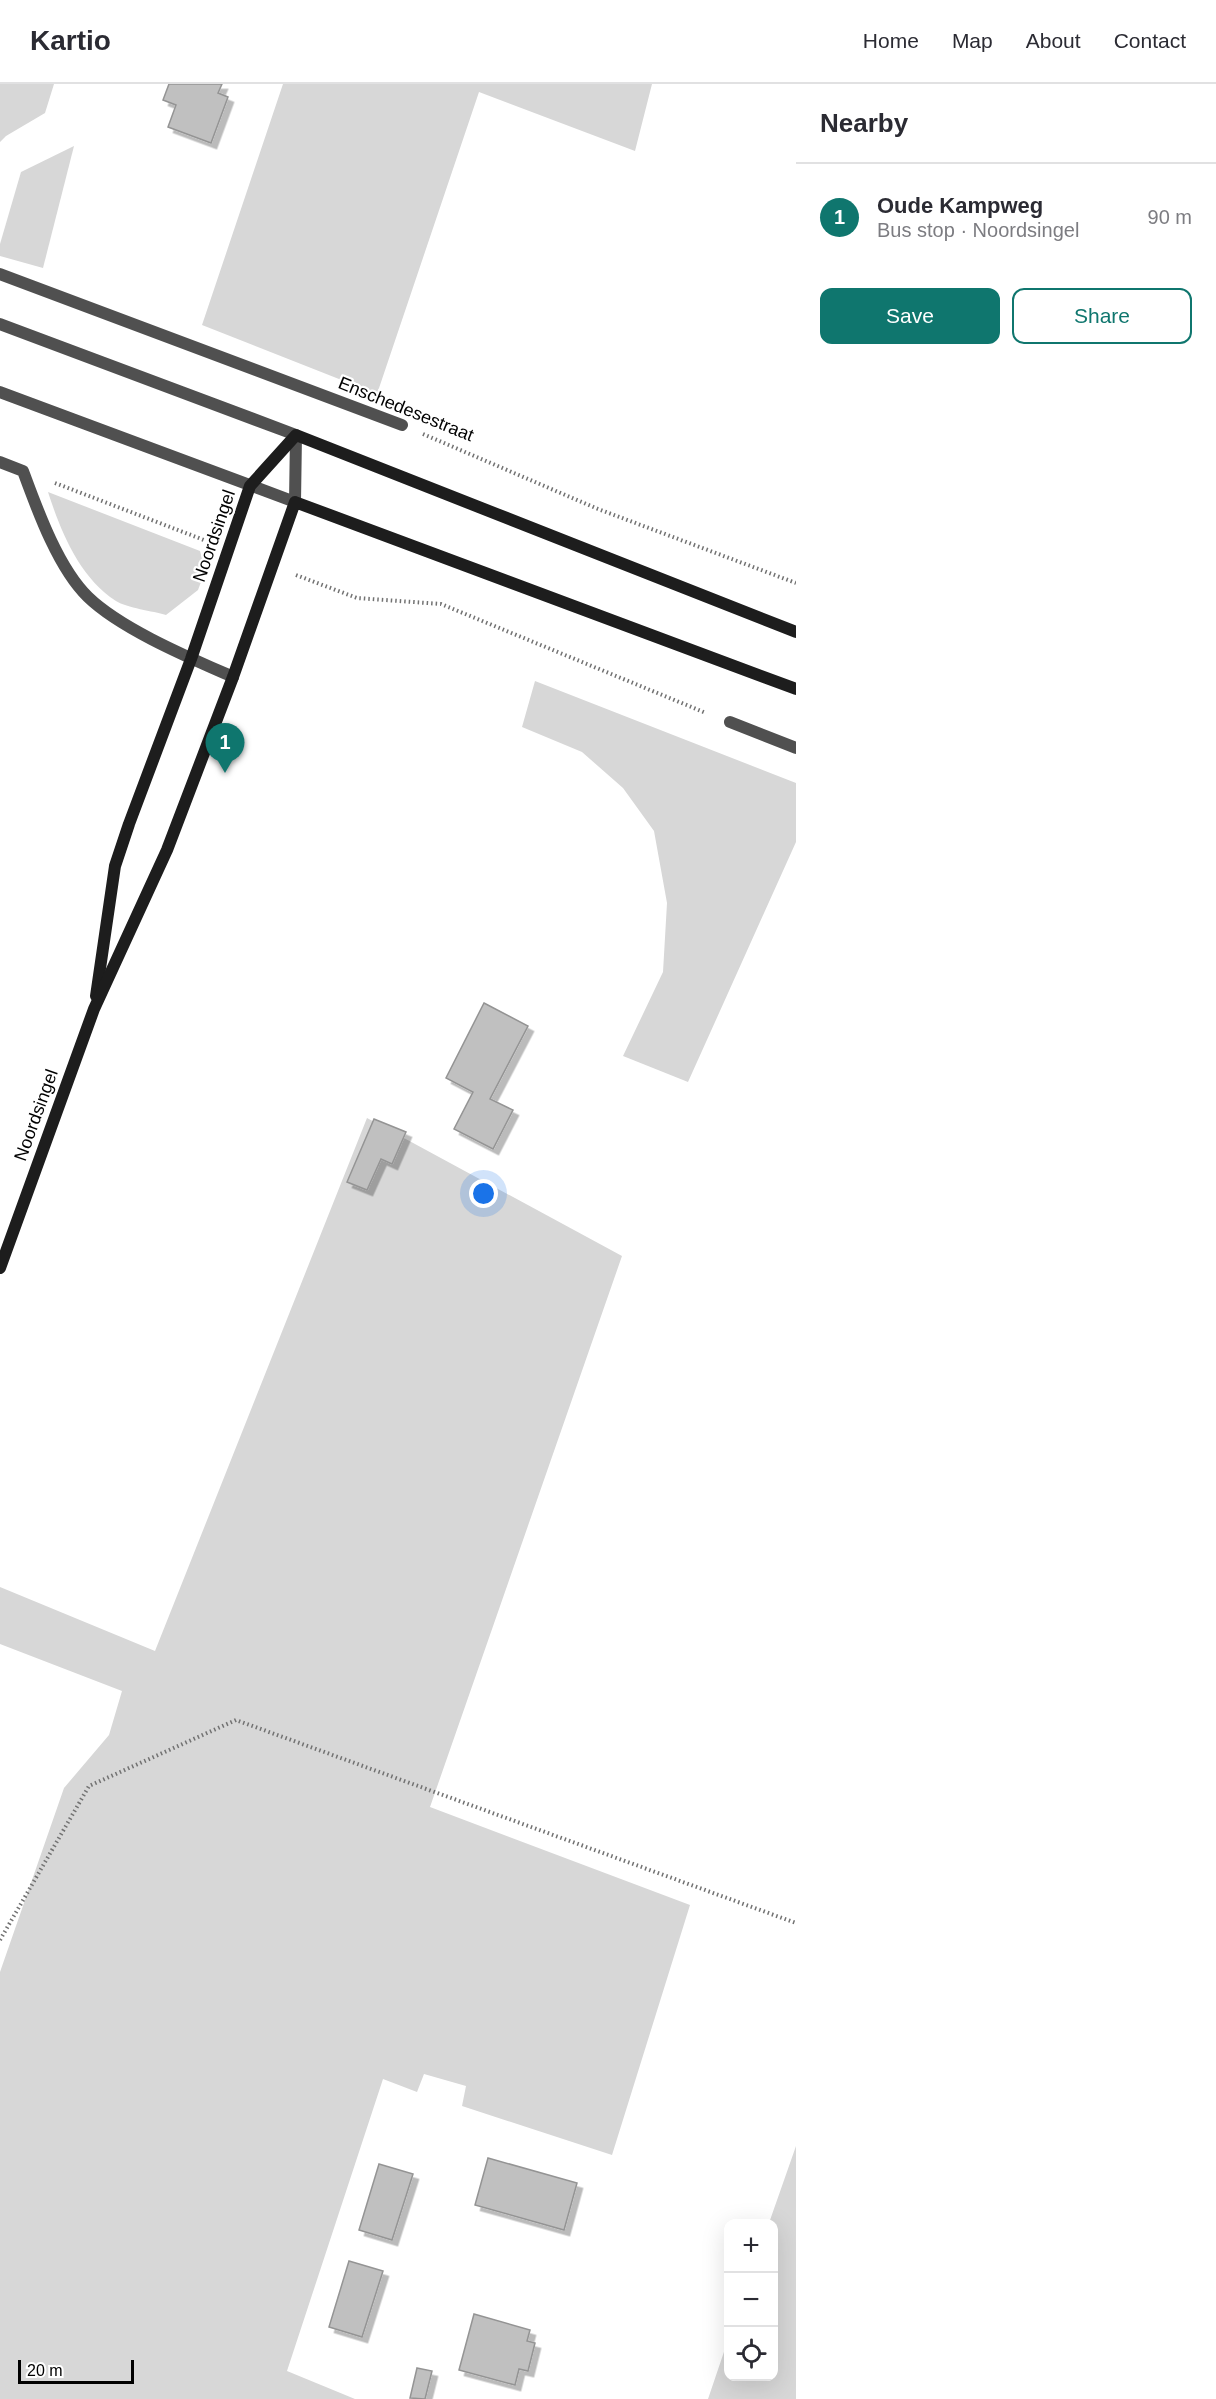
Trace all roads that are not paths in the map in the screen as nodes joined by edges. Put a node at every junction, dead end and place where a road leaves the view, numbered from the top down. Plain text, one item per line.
1 (0, 274) edge
2 (0, 324) edge
3 (0, 392) edge
4 (402, 425) road end
5 (296, 435) junction
6 (0, 462) edge
7 (250, 486) junction
8 (295, 502) junction
9 (796, 632) edge
10 (191, 659) junction
11 (233, 677) junction
12 (796, 689) edge
13 (730, 722) road end
14 (796, 748) edge
15 (94, 1009) junction
16 (0, 1268) edge

1 - 4 street, Enschedesestraat
2 - 5 street
3 - 7 street
5 - 7 main road, Noordsingel
5 - 8 street, Noordsingel
5 - 9 main road
6 - 10 street
7 - 8 street
7 - 10 main road, Noordsingel
8 - 11 main road, Noordsingel
8 - 12 main road
10 - 11 street
10 - 15 main road, Noordsingel
11 - 15 main road, Noordsingel
13 - 14 street
15 - 16 main road, Noordsingel

